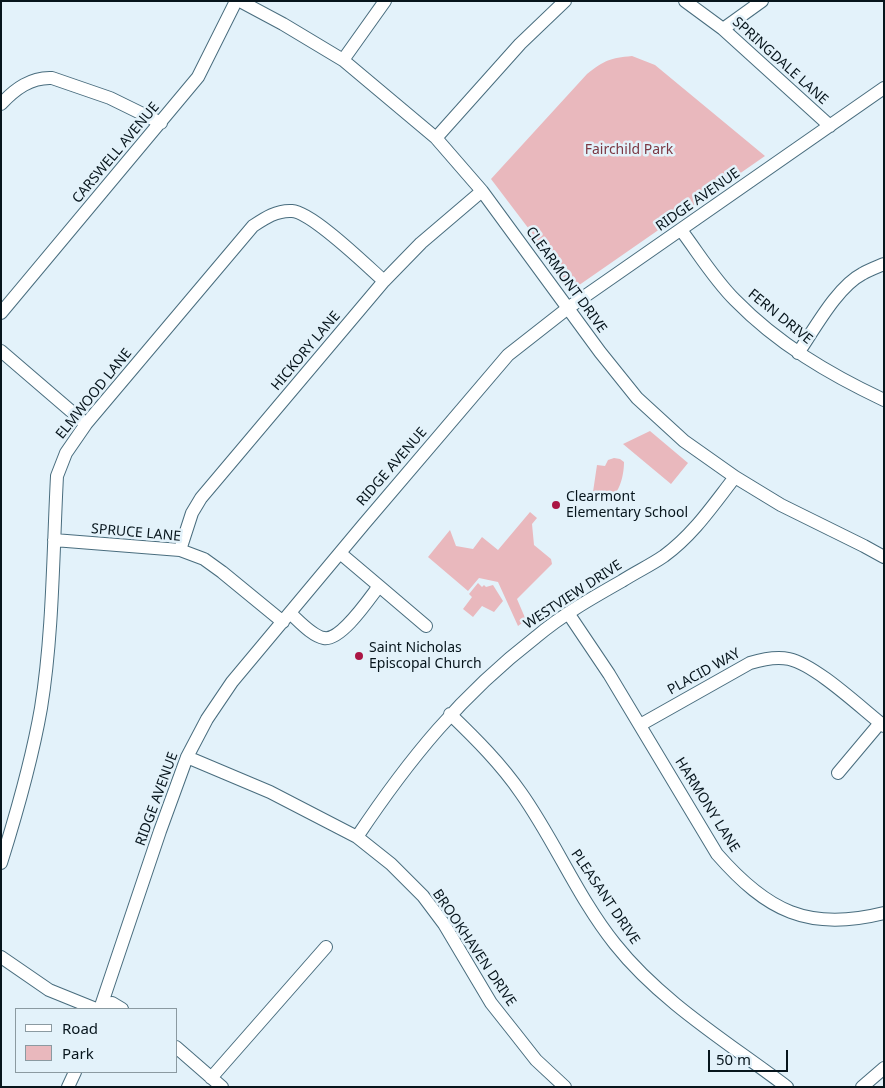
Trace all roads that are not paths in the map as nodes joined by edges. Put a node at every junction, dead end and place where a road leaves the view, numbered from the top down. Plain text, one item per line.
1 (236, 1) edge
2 (240, 1) edge
3 (385, 1) edge
4 (565, 1) edge
5 (685, 1) edge
6 (762, 1) edge
7 (723, 29) junction
8 (343, 60) junction
9 (884, 88) edge
10 (1, 104) edge
11 (161, 124) junction
12 (830, 126) junction
13 (436, 138) junction
14 (482, 191) junction
15 (681, 230) junction
16 (884, 264) edge
17 (384, 281) junction
18 (568, 308) junction
19 (1, 313) edge
20 (1, 352) edge
21 (798, 353) junction
22 (884, 400) edge
23 (86, 424) junction
24 (735, 477) junction
25 (54, 540) junction
26 (180, 550) junction
27 (340, 553) junction
28 (884, 557) edge
29 (379, 586) junction
30 (568, 613) junction
31 (286, 617) junction
32 (426, 626) dead end
33 (450, 714) junction
34 (640, 725) junction
35 (882, 725) edge
36 (187, 757) junction
37 (838, 773) dead end
38 (357, 837) junction
39 (1, 863) edge
40 (884, 912) edge
41 (326, 947) dead end
42 (1, 956) edge
43 (94, 1008) edge
44 (101, 1008) edge
45 (103, 1008) edge
46 (120, 1008) edge
47 (178, 1049) edge
48 (884, 1068) edge
49 (75, 1073) edge
50 (211, 1078) junction
51 (68, 1087) edge
52 (222, 1087) edge
53 (565, 1087) edge
54 (787, 1087) edge
55 (862, 1087) edge

1 - 11 street, CARSWELL AVENUE
2 - 8 street, CLEARMONT DRIVE
3 - 8 street
4 - 13 street
5 - 7 street, SPRINGDALE LANE
6 - 7 street
7 - 12 street, SPRINGDALE LANE
8 - 13 street, CLEARMONT DRIVE
9 - 12 street, RIDGE AVENUE
10 - 11 street
11 - 19 street, CARSWELL AVENUE
12 - 15 street, RIDGE AVENUE
13 - 14 street, CLEARMONT DRIVE
14 - 17 street, HICKORY LANE
14 - 18 street, CLEARMONT DRIVE
15 - 18 street, RIDGE AVENUE
15 - 21 street, FERN DRIVE
16 - 21 street
17 - 23 street, ELMWOOD LANE
17 - 26 street, HICKORY LANE
18 - 24 street, CLEARMONT DRIVE
18 - 27 street, RIDGE AVENUE
20 - 23 street
21 - 22 street, FERN DRIVE
23 - 25 street, ELMWOOD LANE
24 - 28 street, CLEARMONT DRIVE
24 - 30 street, WESTVIEW DRIVE
25 - 26 street, SPRUCE LANE
25 - 39 street, ELMWOOD LANE
26 - 31 street, SPRUCE LANE
27 - 29 street
27 - 31 street, RIDGE AVENUE
29 - 31 street, SPRUCE LANE
29 - 32 street
30 - 33 street, WESTVIEW DRIVE
30 - 34 street, HARMONY LANE
31 - 36 street, RIDGE AVENUE
33 - 38 street, WESTVIEW DRIVE
33 - 54 street, PLEASANT DRIVE
34 - 35 street, PLACID WAY
34 - 40 street, HARMONY LANE
35 - 37 street
36 - 38 street, BROOKHAVEN DRIVE
36 - 44 street, RIDGE AVENUE
38 - 53 street, BROOKHAVEN DRIVE
41 - 50 street
42 - 43 street
45 - 46 street
47 - 50 street
48 - 55 street
49 - 51 street
50 - 52 street

